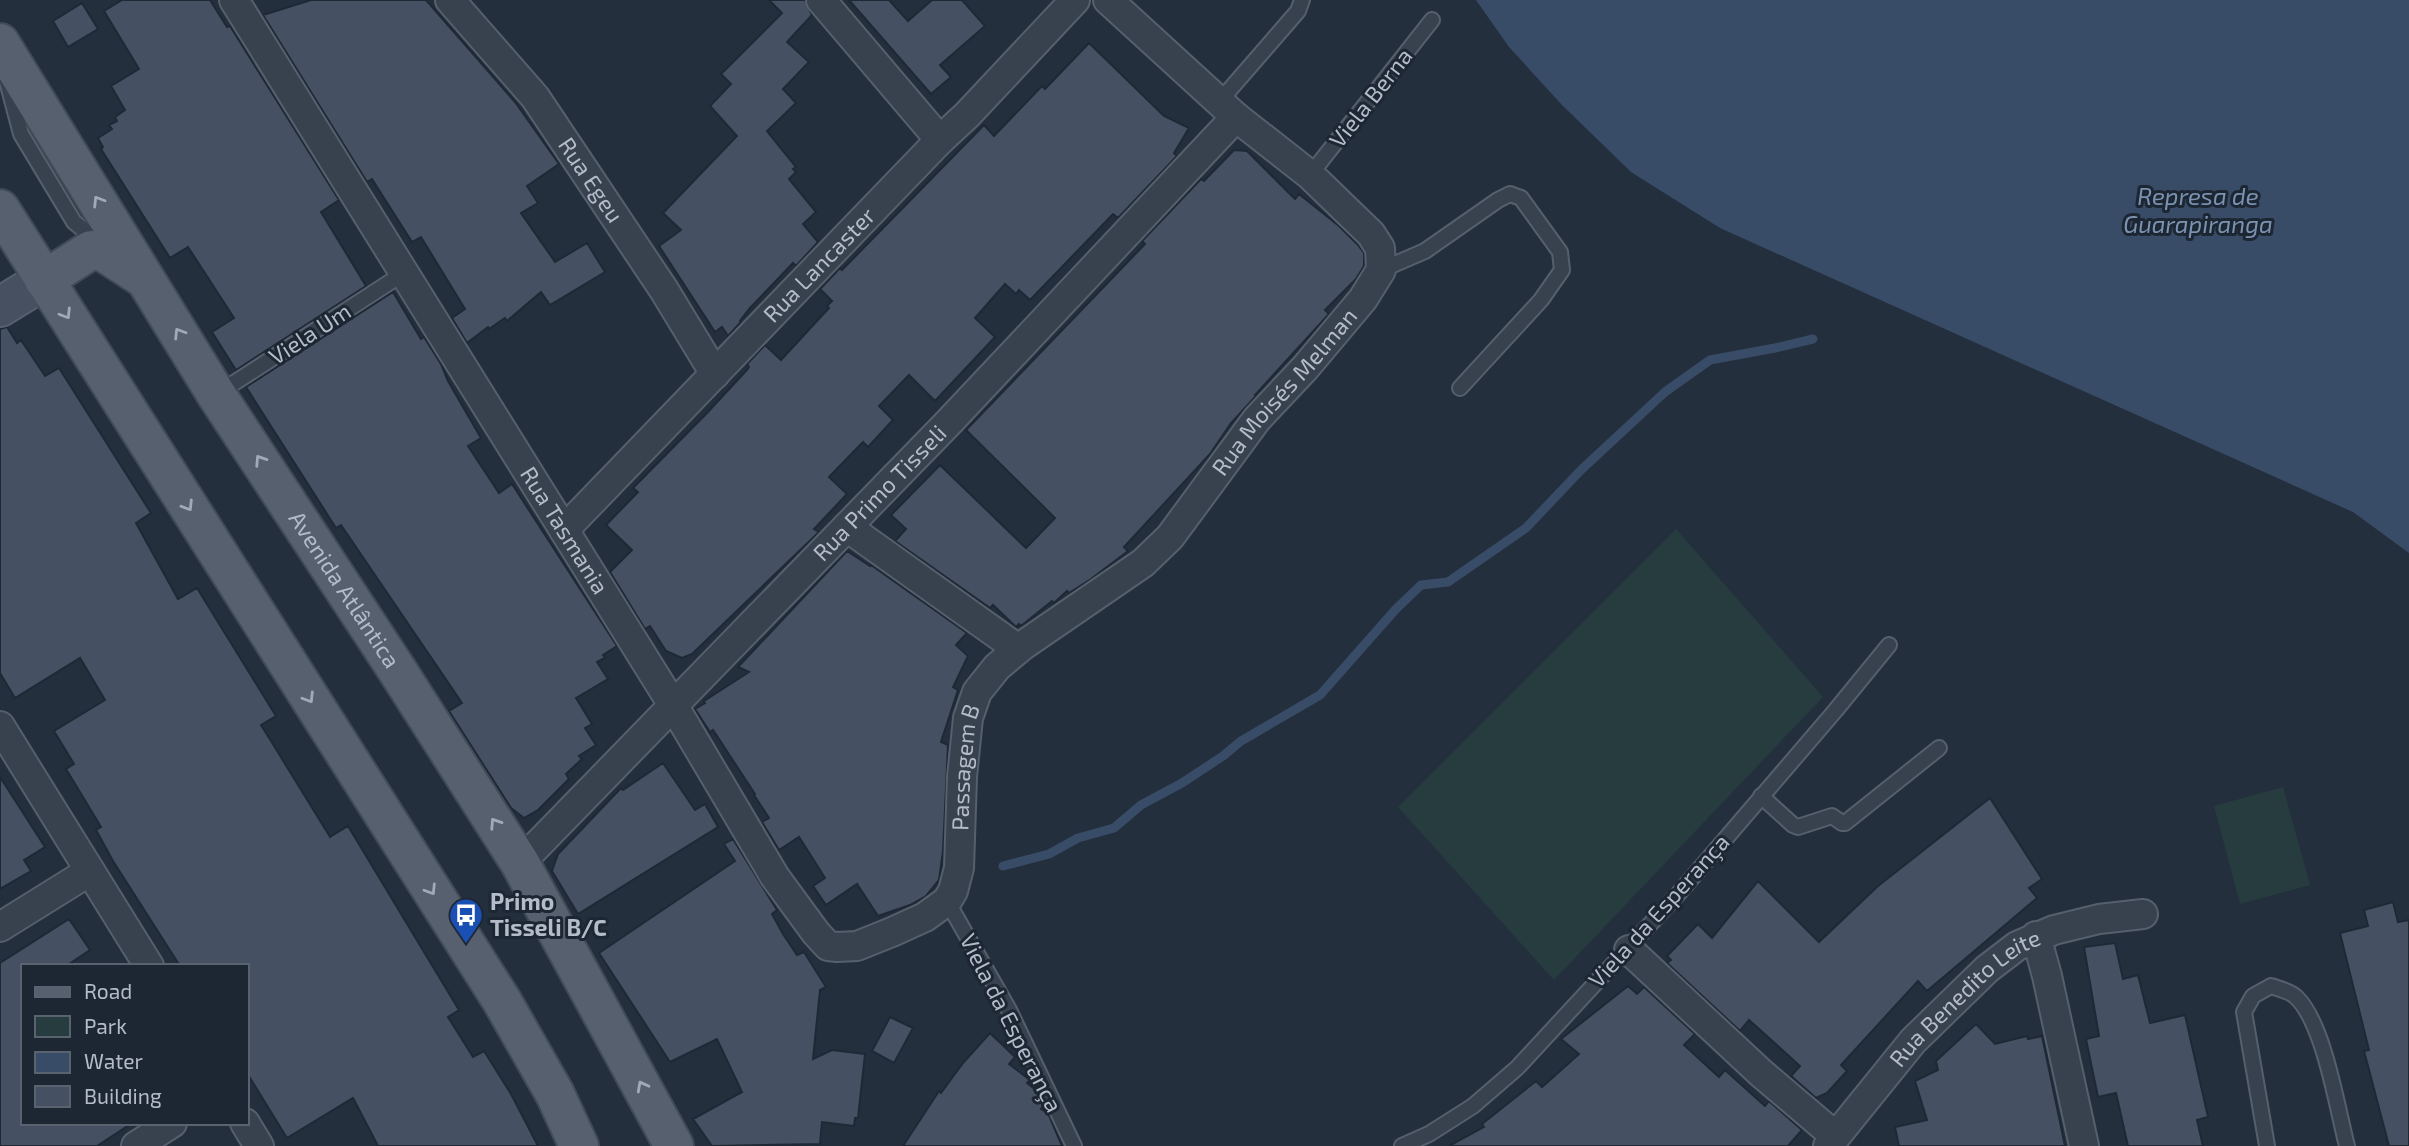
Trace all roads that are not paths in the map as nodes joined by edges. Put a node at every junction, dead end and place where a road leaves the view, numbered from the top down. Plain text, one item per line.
1 (234, 0) edge
2 (450, 0) edge
3 (821, 0) edge
4 (1075, 0) edge
5 (1108, 0) edge
6 (1302, 0) edge
7 (1432, 20) dead end
8 (0, 43) edge
9 (0, 56) edge
10 (1227, 109) junction
11 (940, 140) junction
12 (1310, 175) junction
13 (0, 209) edge
14 (1381, 270) junction
15 (404, 273) junction
16 (44, 280) junction
17 (146, 280) junction
18 (0, 307) edge
19 (715, 374) junction
20 (1460, 388) dead end
21 (216, 394) junction
22 (847, 527) junction
23 (564, 530) junction
24 (1889, 645) dead end
25 (1018, 649) junction
26 (673, 705) junction
27 (0, 726) edge
28 (1939, 748) dead end
29 (1761, 796) junction
30 (520, 863) junction
31 (90, 871) junction
32 (947, 901) junction
33 (2143, 914) dead end
34 (0, 927) edge
35 (2036, 936) junction
36 (1629, 950) junction
37 (148, 964) edge
38 (169, 1125) edge
39 (246, 1125) edge
40 (1831, 1141) edge
41 (135, 1146) edge
42 (259, 1146) edge
43 (579, 1146) edge
44 (674, 1146) edge
45 (1074, 1146) edge
46 (1402, 1146) edge
47 (2084, 1146) edge
48 (2267, 1146) edge
49 (2347, 1146) edge

1 - 15 street, Rua Tasmania
2 - 19 street, Rua Egeu
3 - 11 street
4 - 11 street, Rua Lancaster
5 - 10 street
6 - 10 lane
7 - 12 lane, Viela Berna
17 -> 8 main road, Avenida Atlântica
9 - 17 lane
10 - 12 street
10 - 22 street, Rua Primo Tisseli
11 - 19 street, Rua Lancaster
12 - 14 street
13 - 16 main road
14 - 20 lane
14 - 25 street, Rua Moisés Melman
15 - 21 lane, Viela Um
15 - 23 street, Rua Tasmania
16 - 17 main road
16 - 18 street
16 -> 43 main road
21 -> 17 main road, Avenida Atlântica
19 - 23 street, Rua Lancaster
30 -> 21 main road, Avenida Atlântica
22 - 25 street
22 - 26 street, Rua Primo Tisseli
23 - 26 street, Rua Tasmania
24 - 29 lane, Viela da Esperança
25 - 32 street, Passagem B
26 - 30 street, Rua Primo Tisseli
26 - 32 street, Rua Tasmania
27 - 31 street
28 - 29 lane
29 - 36 lane, Viela da Esperança
44 -> 30 main road, Avenida Atlântica
31 - 34 street
31 - 37 street
32 - 45 lane, Viela da Esperança
33 - 35 street, Rua Benedito Leite
35 - 40 street, Rua Benedito Leite
35 - 47 street
36 - 40 street
36 - 46 lane, Viela da Esperança
38 - 41 street
39 - 42 street
48 - 49 lane

